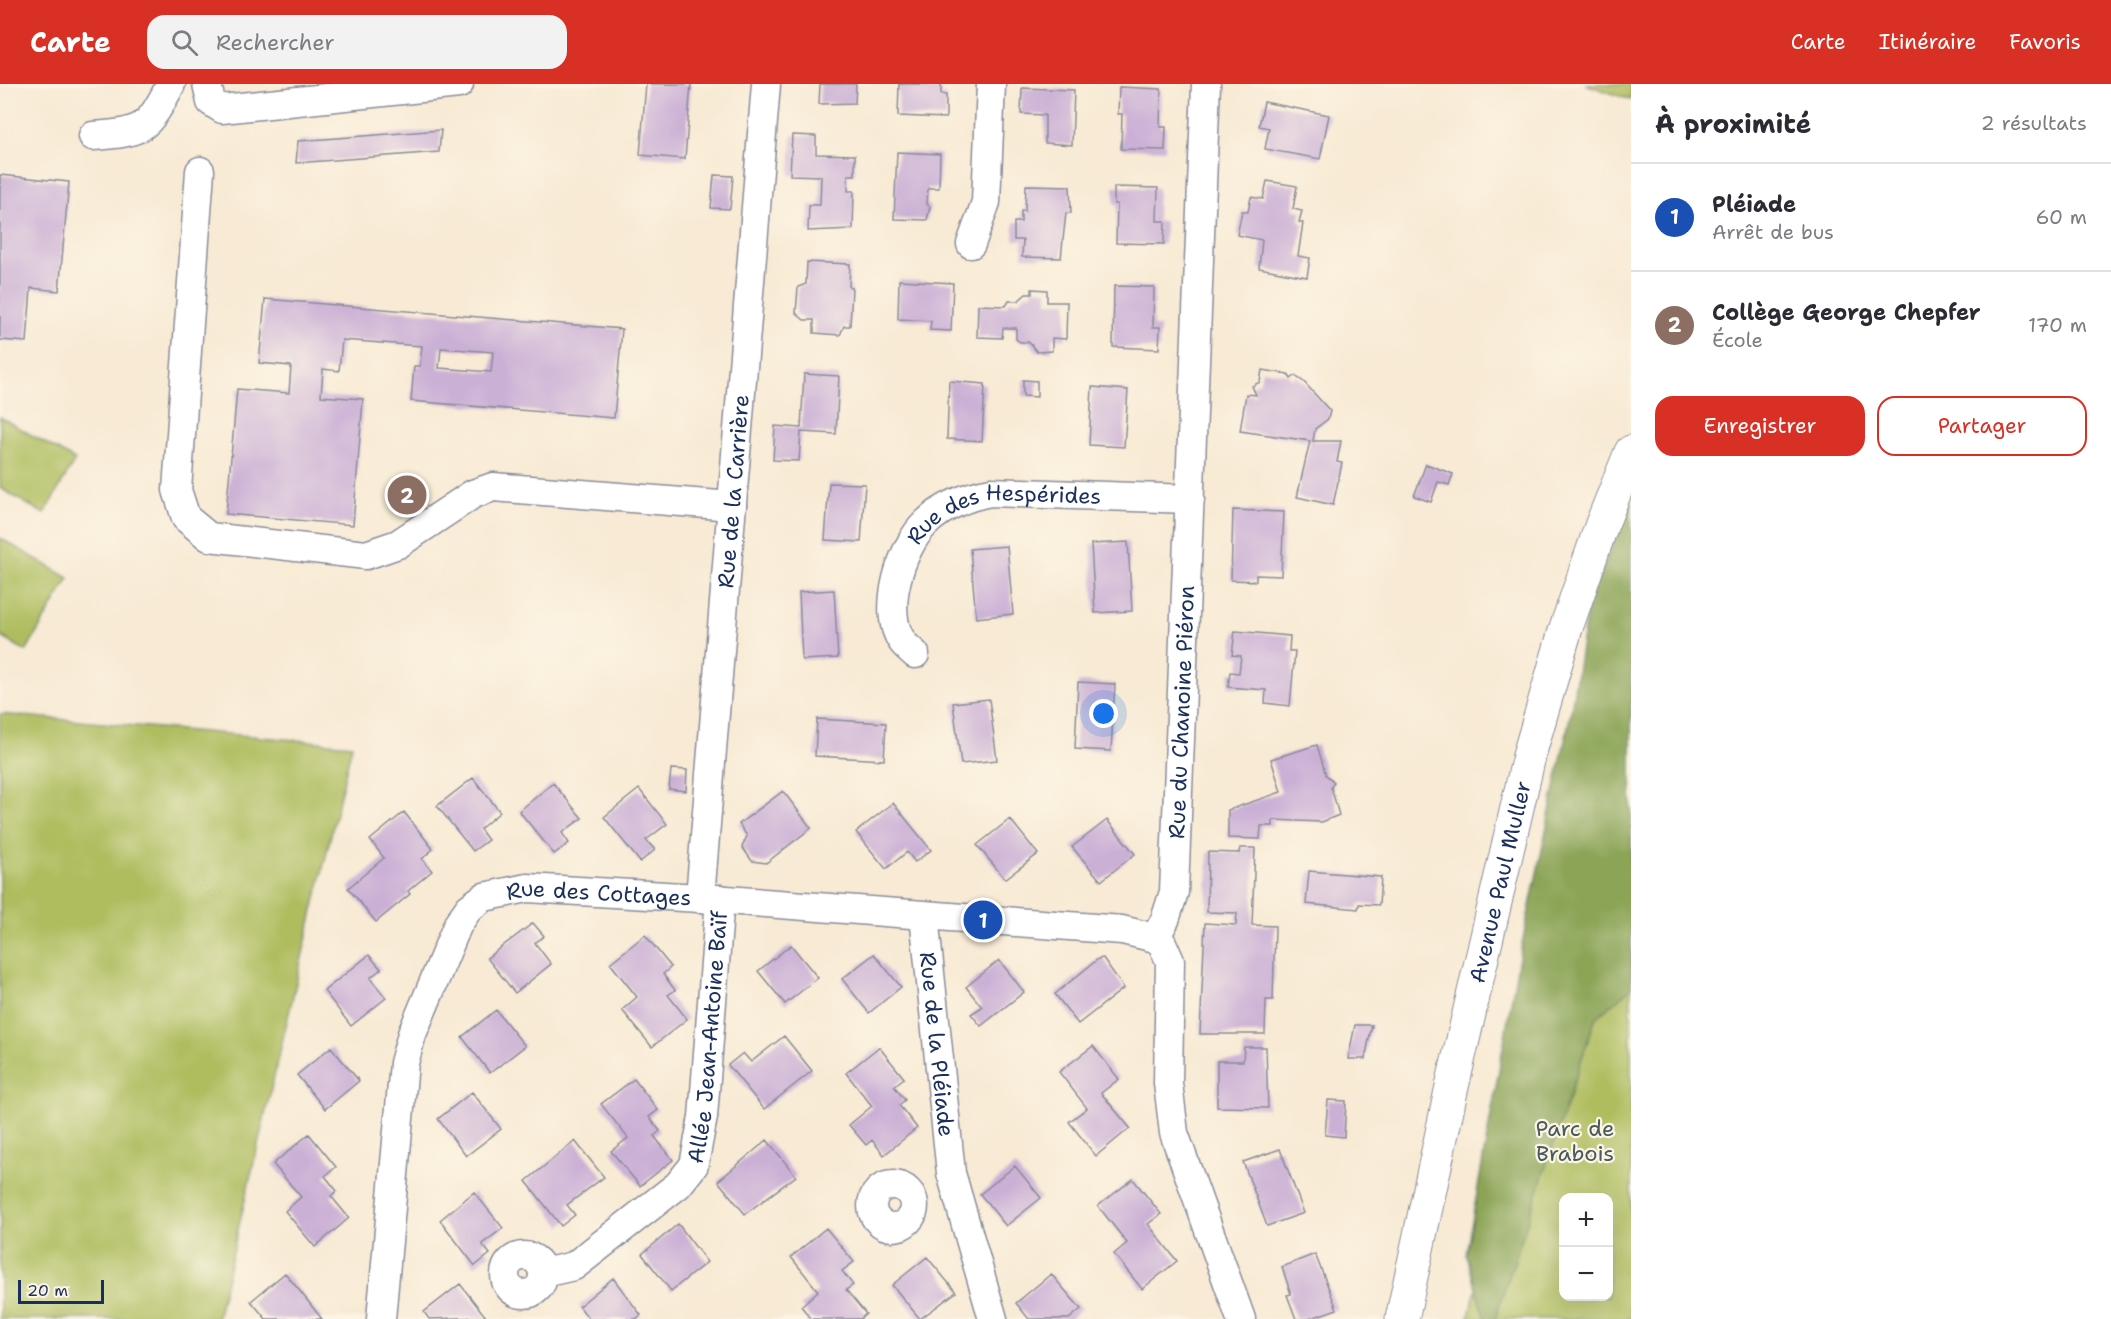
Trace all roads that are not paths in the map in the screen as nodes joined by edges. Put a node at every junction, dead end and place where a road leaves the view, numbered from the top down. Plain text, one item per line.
1 (171, 84) edge
2 (207, 84) edge
3 (459, 84) edge
4 (765, 84) edge
5 (991, 84) edge
6 (1206, 84) edge
7 (93, 136) dead end
8 (200, 171) dead end
9 (971, 244) dead end
10 (1631, 452) edge
11 (1190, 499) junction
12 (732, 506) junction
13 (915, 654) dead end
14 (710, 898) junction
15 (924, 916) junction
16 (1155, 938) junction
17 (951, 1173) junction
18 (911, 1194) dead end
19 (543, 1273) dead end
20 (381, 1319) edge
21 (993, 1319) edge
22 (1241, 1319) edge
23 (1402, 1319) edge

1 - 7 street
2 - 3 street
4 - 12 street, Rue de la Carrière
5 - 9 street
6 - 11 street, Rue du Chanoine Piéron
8 - 12 street
10 - 23 main road, Avenue Paul Muller
11 - 13 street, Rue des Hespérides
11 - 16 street, Rue du Chanoine Piéron
12 - 14 street, Rue de la Carrière
14 - 15 street, Rue des Cottages
14 - 19 street, Allée Jean-Antoine Baïf
14 - 20 street, Rue des Cottages
15 - 16 street, Rue des Cottages
15 - 17 street, Rue de la Pléiade
16 - 22 street
17 - 18 street
17 - 21 street, Rue de la Pléiade

